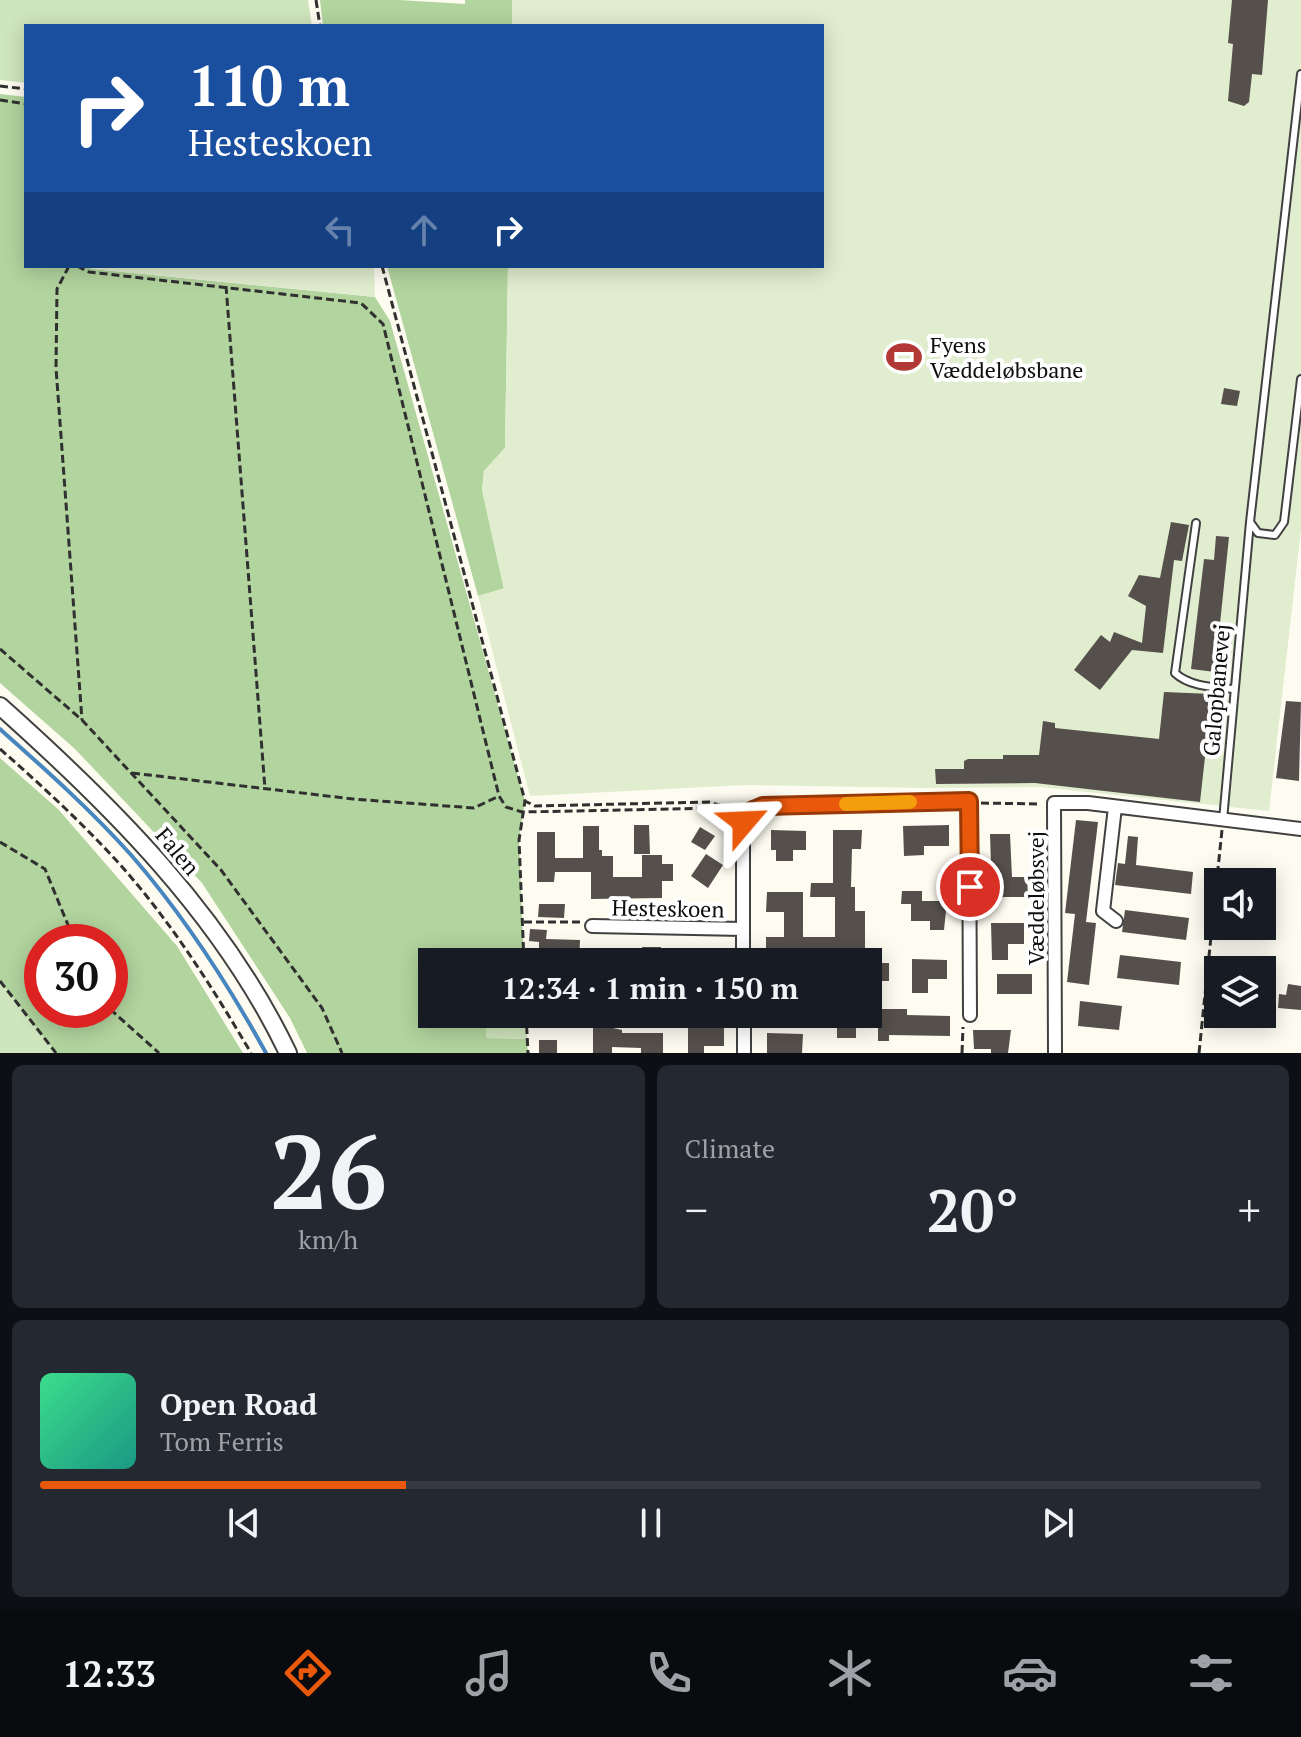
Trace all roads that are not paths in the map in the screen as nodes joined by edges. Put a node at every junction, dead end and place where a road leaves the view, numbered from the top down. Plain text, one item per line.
1 (1301, 74) edge
2 (1301, 379) edge
3 (1250, 522) junction
4 (1196, 523) dead end
5 (1234, 689) junction
6 (0, 706) edge
7 (1115, 807) junction
8 (1223, 820) junction
9 (1301, 829) edge
10 (1116, 921) dead end
11 (592, 926) road end
12 (743, 929) junction
13 (743, 948) edge
14 (970, 1015) road end
15 (744, 1028) edge
16 (288, 1053) edge
17 (744, 1053) edge
18 (1055, 1053) edge

1 - 3 lane, Galopbanevej
2 - 3 lane
3 - 5 lane, Galopbanevej
4 - 5 lane
5 - 8 lane, Galopbanevej
6 - 16 street, Falen
7 - 8 street, Væddeløbsvej
7 - 10 street
7 - 18 street, Væddeløbsvej
8 - 9 street, Væddeløbsvej
11 - 12 street, Hesteskoen
12 - 13 street, Hesteskoen
12 - 14 street, Hesteskoen
15 - 17 street

